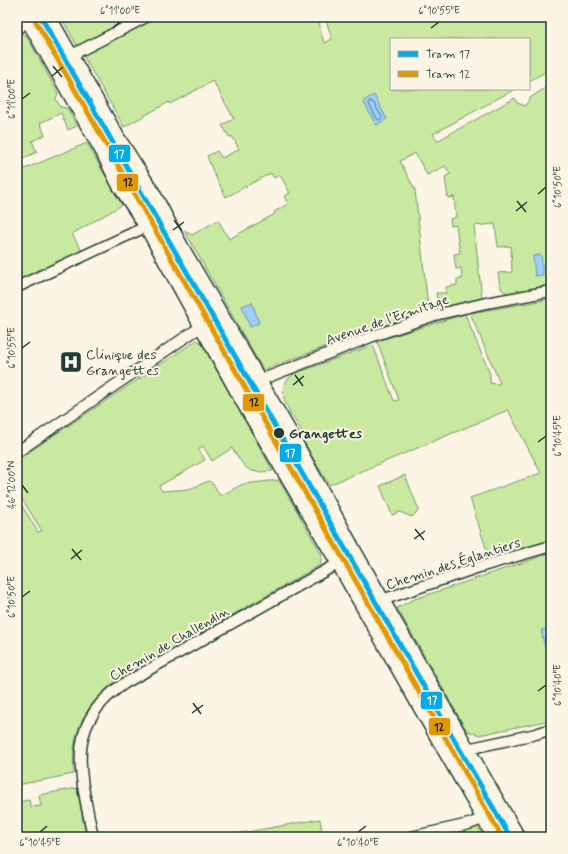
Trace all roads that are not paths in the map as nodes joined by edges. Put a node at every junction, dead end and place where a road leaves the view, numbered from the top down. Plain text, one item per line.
1 (48, 17) edge
2 (146, 17) edge
3 (28, 21) edge
4 (70, 55) junction
5 (54, 64) junction
6 (164, 216) junction
7 (147, 226) junction
8 (17, 287) edge
9 (551, 291) edge
10 (221, 316) junction
11 (202, 326) junction
12 (259, 381) junction
13 (239, 392) junction
14 (17, 452) edge
15 (551, 546) edge
16 (355, 554) junction
17 (339, 563) junction
18 (382, 600) junction
19 (366, 609) junction
20 (551, 729) edge
21 (467, 749) junction
22 (450, 758) junction
23 (485, 818) junction
24 (94, 837) edge
25 (412, 837) edge
26 (495, 837) edge
27 (517, 837) edge

1 - 4 main road
2 - 4 street
3 - 5 main road
4 - 5 street
4 - 6 main road
5 - 7 main road
6 - 7 street
6 - 10 main road
7 - 8 street
7 - 11 main road
9 - 12 street, Avenue de l'Ermitage
10 - 11 street
10 - 12 main road
11 - 13 main road
11 - 14 street
12 - 13 street, Avenue de l'Ermitage
12 - 16 main road
13 - 17 main road
15 - 18 street, Chemin des Églantiers
16 - 17 street, Chemin de Challendin
16 - 18 main road
17 - 19 main road
17 - 24 street, Chemin de Challendin
18 - 19 street, Chemin des Églantiers
18 - 21 main road
19 - 22 main road
20 - 21 street
21 - 22 street
21 - 27 main road
22 - 23 main road
23 - 25 street
23 - 26 main road

